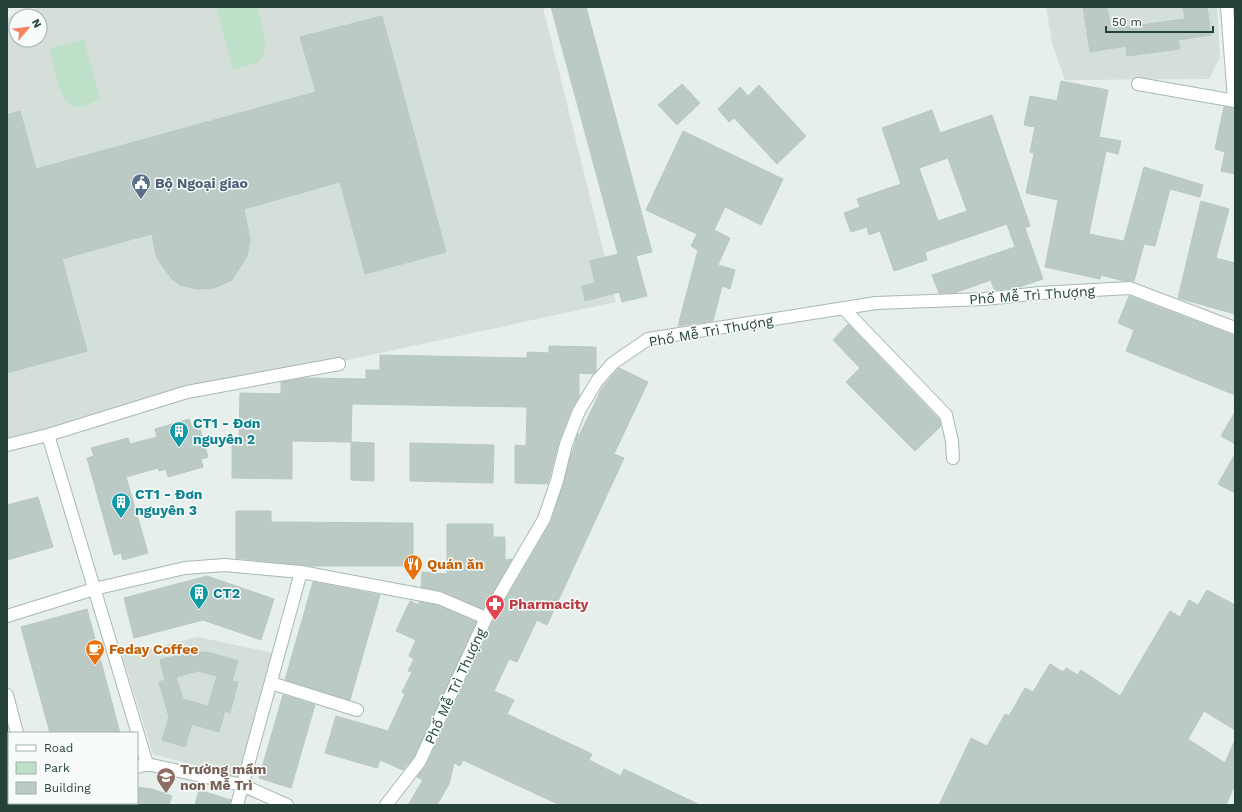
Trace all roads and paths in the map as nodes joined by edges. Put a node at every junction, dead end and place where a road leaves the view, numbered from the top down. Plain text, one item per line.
1 (1227, 7) edge
2 (1138, 84) dead end
3 (1235, 100) edge
4 (843, 308) junction
5 (1235, 328) edge
6 (339, 364) dead end
7 (48, 435) junction
8 (7, 445) edge
9 (953, 458) dead end
10 (301, 572) junction
11 (94, 589) junction
12 (7, 616) edge
13 (486, 618) junction
14 (271, 683) junction
15 (7, 695) edge
16 (356, 710) dead end
17 (17, 732) edge
18 (133, 732) edge
19 (138, 750) edge
20 (142, 765) edge
21 (242, 786) junction
22 (237, 805) edge
23 (287, 805) edge
24 (386, 805) edge

1 - 3 street
2 - 3 street
4 - 5 street, Phố Mễ Trì Thượng
4 - 9 street
4 - 13 street, Phố Mễ Trì Thượng
6 - 7 street
7 - 8 street
7 - 11 street
10 - 11 street
10 - 13 street
10 - 14 street
11 - 12 street
11 - 18 street
13 - 24 street, Phố Mễ Trì Thượng
14 - 16 street
14 - 21 street
15 - 17 street
19 - 20 street
20 - 21 street
21 - 22 street
21 - 23 street

